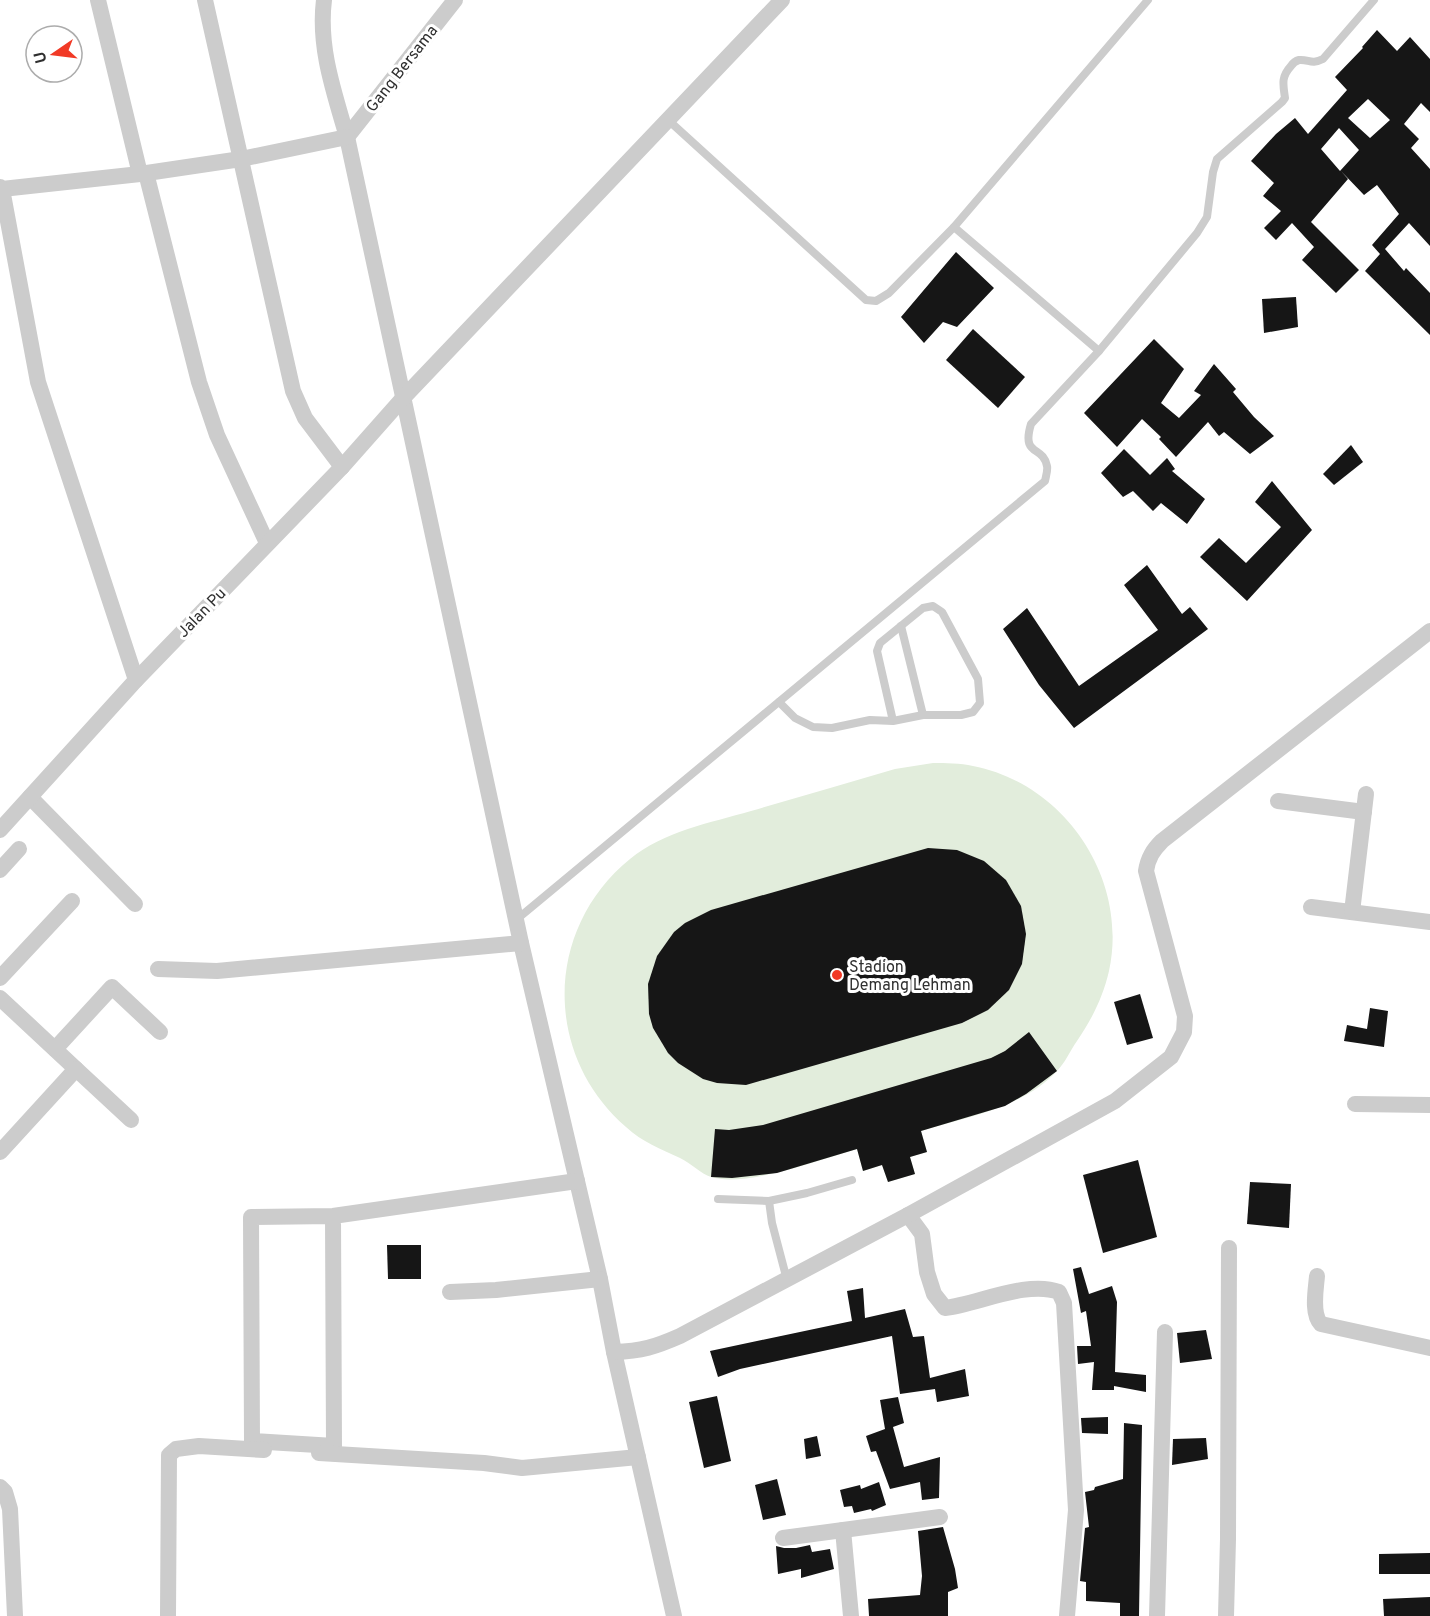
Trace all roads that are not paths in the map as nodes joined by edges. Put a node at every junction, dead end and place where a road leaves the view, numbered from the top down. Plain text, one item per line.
1 (98, 0) edge
2 (205, 0) edge
3 (324, 0) edge
4 (455, 0) edge
5 (783, 0) edge
6 (1148, 0) edge
7 (1374, 0) edge
8 (667, 119) junction
9 (347, 137) junction
10 (241, 159) junction
11 (143, 174) junction
12 (1, 188) edge
13 (954, 227) junction
14 (1099, 351) junction
15 (404, 397) junction
16 (342, 467) junction
17 (267, 543) junction
18 (901, 626) junction
19 (1430, 631) edge
20 (136, 680) junction
21 (779, 702) junction
22 (923, 715) junction
23 (893, 721) junction
24 (1366, 794) dead end
25 (30, 797) junction
26 (1278, 801) dead end
27 (1364, 812) junction
28 (0, 829) edge
29 (19, 849) dead end
30 (0, 870) edge
31 (72, 901) dead end
32 (135, 904) dead end
33 (1311, 907) dead end
34 (1352, 912) junction
35 (516, 920) junction
36 (1430, 922) edge
37 (521, 943) junction
38 (158, 969) dead end
39 (0, 978) edge
40 (0, 998) edge
41 (160, 1032) dead end
42 (55, 1049) junction
43 (76, 1069) junction
44 (1355, 1104) dead end
45 (1430, 1105) edge
46 (132, 1120) dead end
47 (0, 1152) edge
48 (852, 1180) dead end
49 (577, 1181) junction
50 (718, 1199) dead end
51 (769, 1201) junction
52 (908, 1215) junction
53 (333, 1216) junction
54 (1229, 1248) dead end
55 (1317, 1276) dead end
56 (600, 1279) junction
57 (787, 1280) junction
58 (450, 1292) dead end
59 (1165, 1332) dead end
60 (1430, 1348) edge
61 (614, 1352) junction
62 (638, 1457) junction
63 (0, 1487) edge
64 (940, 1517) dead end
65 (843, 1530) junction
66 (783, 1538) dead end
67 (15, 1616) edge
68 (168, 1616) edge
69 (674, 1616) edge
70 (851, 1616) edge
71 (1067, 1616) edge
72 (1157, 1616) edge
73 (1226, 1616) edge

1 - 11 street
2 - 10 street
3 - 9 street
4 - 9 street, Gang Bersama
5 - 8 street, Jalan Pu
6 - 13 lane
7 - 14 lane
8 - 13 lane
8 - 15 street, Jalan Pu
9 - 10 street
9 - 15 street
10 - 11 street
10 - 16 street
11 - 12 street
11 - 17 street
12 - 20 street
13 - 14 lane
14 - 21 lane
15 - 16 street, Jalan Pu
15 - 35 street
16 - 17 street, Jalan Pu
17 - 20 street, Jalan Pu
18 - 22 lane
18 - 22 lane
18 - 23 lane
19 - 52 street
20 - 25 street, Jalan Pu
21 - 23 lane
21 - 35 lane
22 - 23 lane
24 - 27 street
25 - 28 street, Jalan Pu
25 - 32 street
26 - 27 street
27 - 34 street
29 - 30 street
31 - 39 street
33 - 34 street
34 - 36 street
35 - 37 street
37 - 38 street
37 - 49 street
40 - 42 street
41 - 42 street
42 - 43 street
43 - 46 street
43 - 47 street
44 - 45 street
48 - 51 lane
49 - 53 street
49 - 56 street
50 - 51 lane
51 - 57 lane
52 - 57 street
52 - 71 street
53 - 53 street
54 - 73 street
55 - 60 street
56 - 58 street
56 - 61 street
57 - 61 street
59 - 72 street
61 - 62 street
62 - 68 street
62 - 69 street
63 - 67 street
64 - 65 street
65 - 66 street
65 - 70 street

